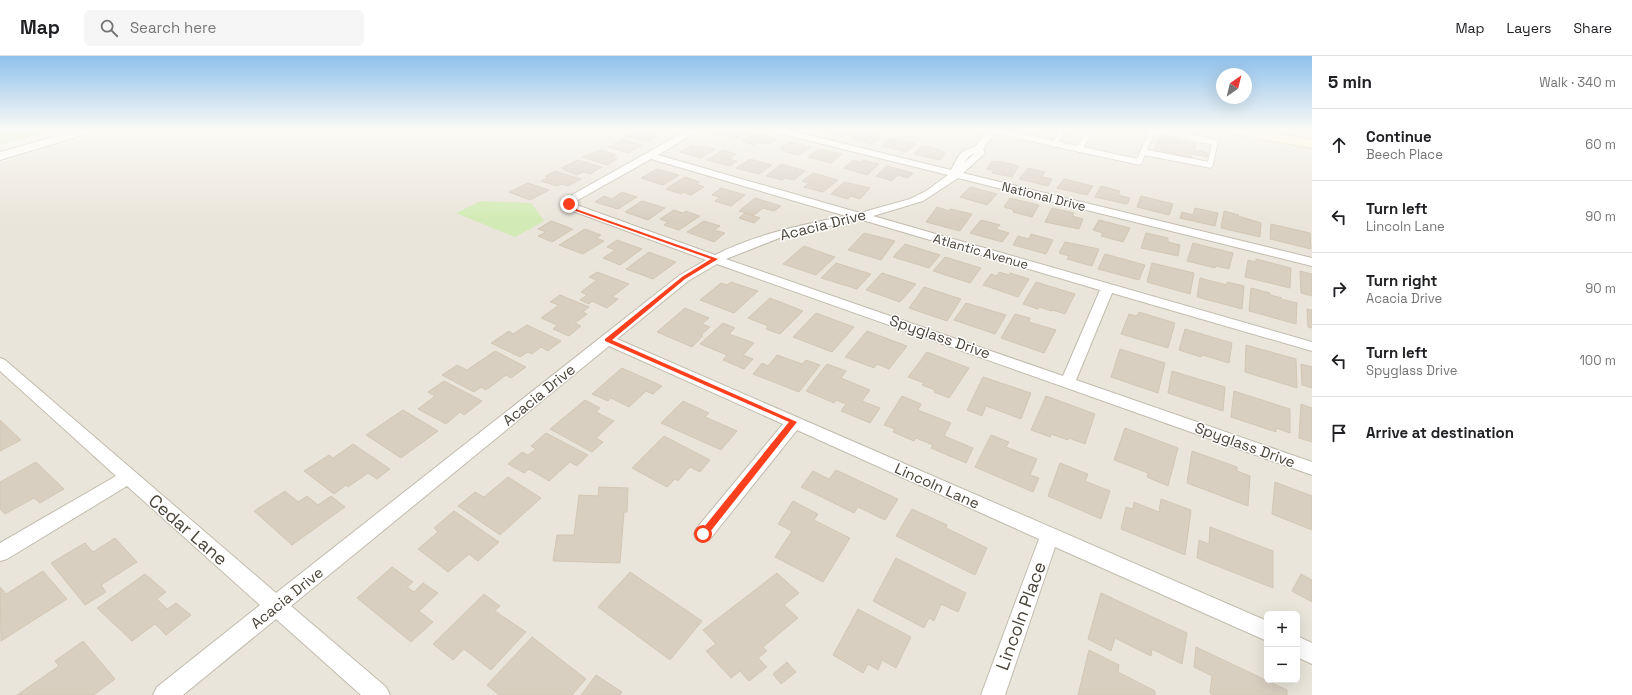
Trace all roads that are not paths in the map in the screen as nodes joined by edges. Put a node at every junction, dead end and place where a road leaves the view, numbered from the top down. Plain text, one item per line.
1 (641, 160) edge
2 (666, 160) edge
3 (898, 160) edge
4 (974, 160) edge
5 (1129, 160) edge
6 (1140, 160) edge
7 (1183, 160) edge
8 (1210, 160) edge
9 (956, 174) junction
10 (860, 216) junction
11 (715, 259) junction
12 (1312, 262) edge
13 (1108, 287) junction
14 (608, 340) junction
15 (1312, 347) edge
16 (0, 363) edge
17 (1068, 382) junction
18 (794, 422) junction
19 (1312, 469) edge
20 (128, 478) junction
21 (703, 534) dead end
22 (1050, 537) junction
23 (0, 553) edge
24 (276, 606) junction
25 (1264, 630) edge
26 (1299, 647) edge
27 (1312, 654) edge
28 (165, 695) edge
29 (378, 695) edge
30 (993, 695) edge

1 - 11 street, Spyglass Drive
2 - 10 street, Atlantic Avenue
3 - 9 street, National Drive
4 - 9 street, Acacia Drive
5 - 6 lane
7 - 8 lane
9 - 10 street, Acacia Drive
9 - 12 street, National Drive
10 - 11 street, Acacia Drive
10 - 13 street, Atlantic Avenue
11 - 14 street, Acacia Drive
11 - 17 street, Spyglass Drive
13 - 15 street, Atlantic Avenue
13 - 17 street
14 - 18 street, Lincoln Lane
14 - 24 street, Acacia Drive
16 - 20 street, Cedar Lane
17 - 19 street, Spyglass Drive
18 - 21 street
18 - 22 street, Lincoln Lane
20 - 23 street
20 - 24 street, Cedar Lane
22 - 25 street, Lincoln Lane
22 - 30 street, Lincoln Place
24 - 28 street, Acacia Drive
24 - 29 street, Cedar Lane
26 - 27 street

